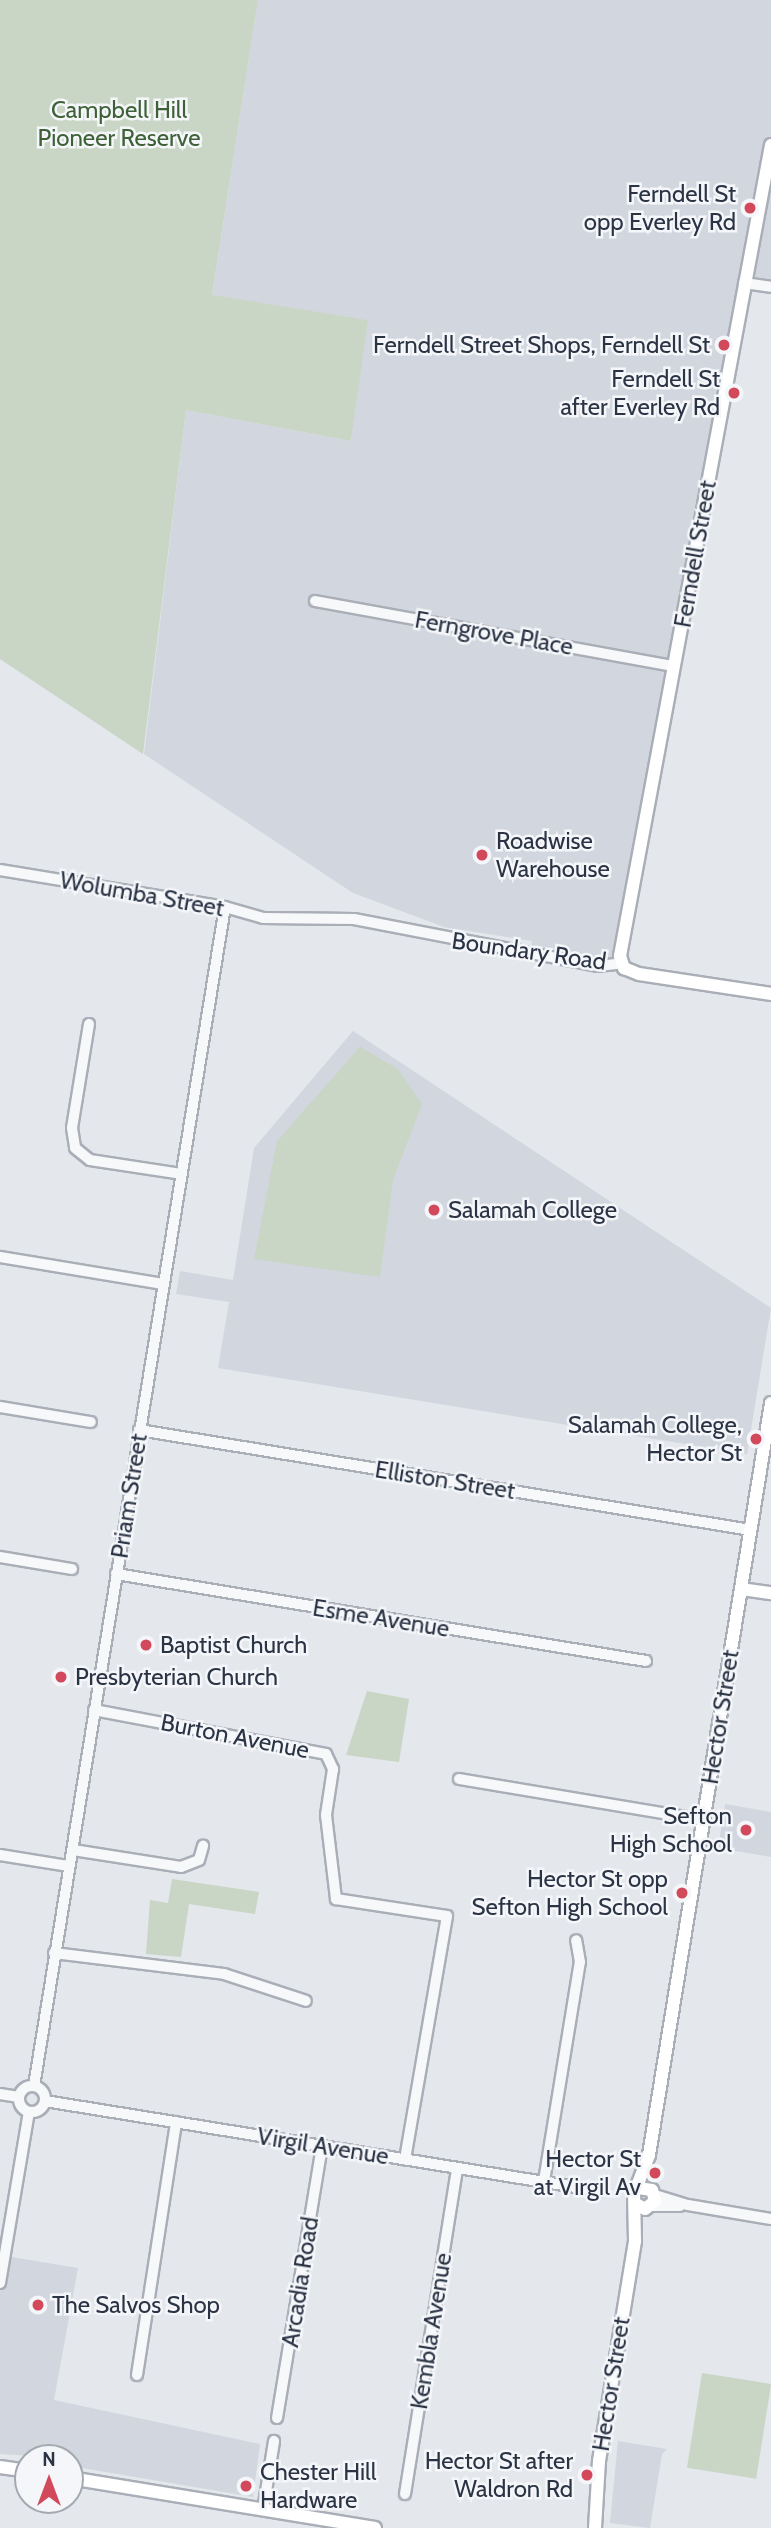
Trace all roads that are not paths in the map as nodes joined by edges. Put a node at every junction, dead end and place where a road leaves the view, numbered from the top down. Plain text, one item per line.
1 (771, 145) edge
2 (744, 283) junction
3 (771, 287) edge
4 (315, 601) dead end
5 (674, 666) junction
6 (0, 870) edge
7 (225, 907) junction
8 (283, 920) joint
9 (622, 963) junction
10 (771, 994) edge
11 (89, 1024) dead end
12 (181, 1174) junction
13 (0, 1257) edge
14 (163, 1284) junction
15 (771, 1403) edge
16 (0, 1407) edge
17 (91, 1422) dead end
18 (139, 1430) junction
19 (751, 1530) junction
20 (0, 1557) edge
21 (72, 1569) dead end
22 (116, 1574) junction
23 (741, 1589) junction
24 (771, 1593) edge
25 (646, 1661) dead end
26 (94, 1710) junction
27 (459, 1779) dead end
28 (703, 1820) junction
29 (203, 1846) dead end
30 (73, 1850) junction
31 (0, 1855) edge
32 (69, 1866) junction
33 (576, 1940) dead end
34 (54, 1953) junction
35 (306, 2001) dead end
36 (34, 2086) junction
37 (0, 2094) edge
38 (19, 2096) junction
39 (45, 2101) junction
40 (29, 2112) junction
41 (176, 2122) junction
42 (322, 2146) junction
43 (649, 2155) junction
44 (405, 2159) junction
45 (457, 2168) junction
46 (544, 2181) junction
47 (638, 2188) junction
48 (600, 2191) dead end
49 (652, 2199) junction
50 (635, 2204) junction
51 (771, 2219) edge
52 (635, 2241) junction
53 (2, 2254) edge
54 (0, 2283) edge
55 (137, 2375) dead end
56 (277, 2418) dead end
57 (274, 2441) dead end
58 (84, 2480) edge
59 (405, 2494) dead end
60 (263, 2510) junction
61 (375, 2528) edge
62 (595, 2528) edge

1 - 2 main road, Ferndell Street
2 - 3 street
2 - 5 main road, Ferndell Street
4 - 5 street, Ferngrove Place
5 - 9 main road, Ferndell Street
6 - 7 street, Wolumba Street
7 - 8 street, Wolumba Street
7 - 12 street, Priam Street
8 - 9 street, Boundary Road
9 - 10 main road, Boundary Road
11 - 12 street
12 - 14 street, Priam Street
13 - 14 street
14 - 18 street, Priam Street
15 - 19 main road, Hector Street
16 - 17 street
18 - 19 street, Elliston Street
18 - 22 street, Priam Street
19 - 23 main road, Hector Street
20 - 21 street
22 - 25 street, Esme Avenue
22 - 26 street, Priam Street
23 - 24 main road
23 - 28 main road, Hector Street
26 - 30 street, Priam Street
26 - 44 street, Burton Avenue
27 - 28 street
28 - 43 main road, Hector Street
29 - 30 street
30 - 32 street, Priam Street
31 - 32 street
32 - 34 street, Priam Street
33 - 46 street
34 - 35 street
34 - 36 street, Priam Street
36 - 38 street
36 - 39 street
37 - 38 street
38 - 40 street
39 - 40 street
39 - 41 street, Virgil Avenue
40 - 53 street
41 - 42 street, Virgil Avenue
41 - 55 street
42 - 44 street, Virgil Avenue
42 - 56 street, Arcadia Road
43 - 47 main road, Hector Street
43 - 49 main road, Hector Street
44 - 45 street, Virgil Avenue
45 - 46 street, Virgil Avenue
45 - 59 street, Kembla Avenue
46 - 48 street, Virgil Avenue
47 - 49 main road
47 - 50 main road, Hector Street
49 - 50 main road
49 - 51 street
49 - 52 main road, Hector Street
50 - 52 main road, Hector Street
52 - 62 main road, Hector Street
53 - 54 street
57 - 60 street
58 - 60 main road
60 - 61 main road

